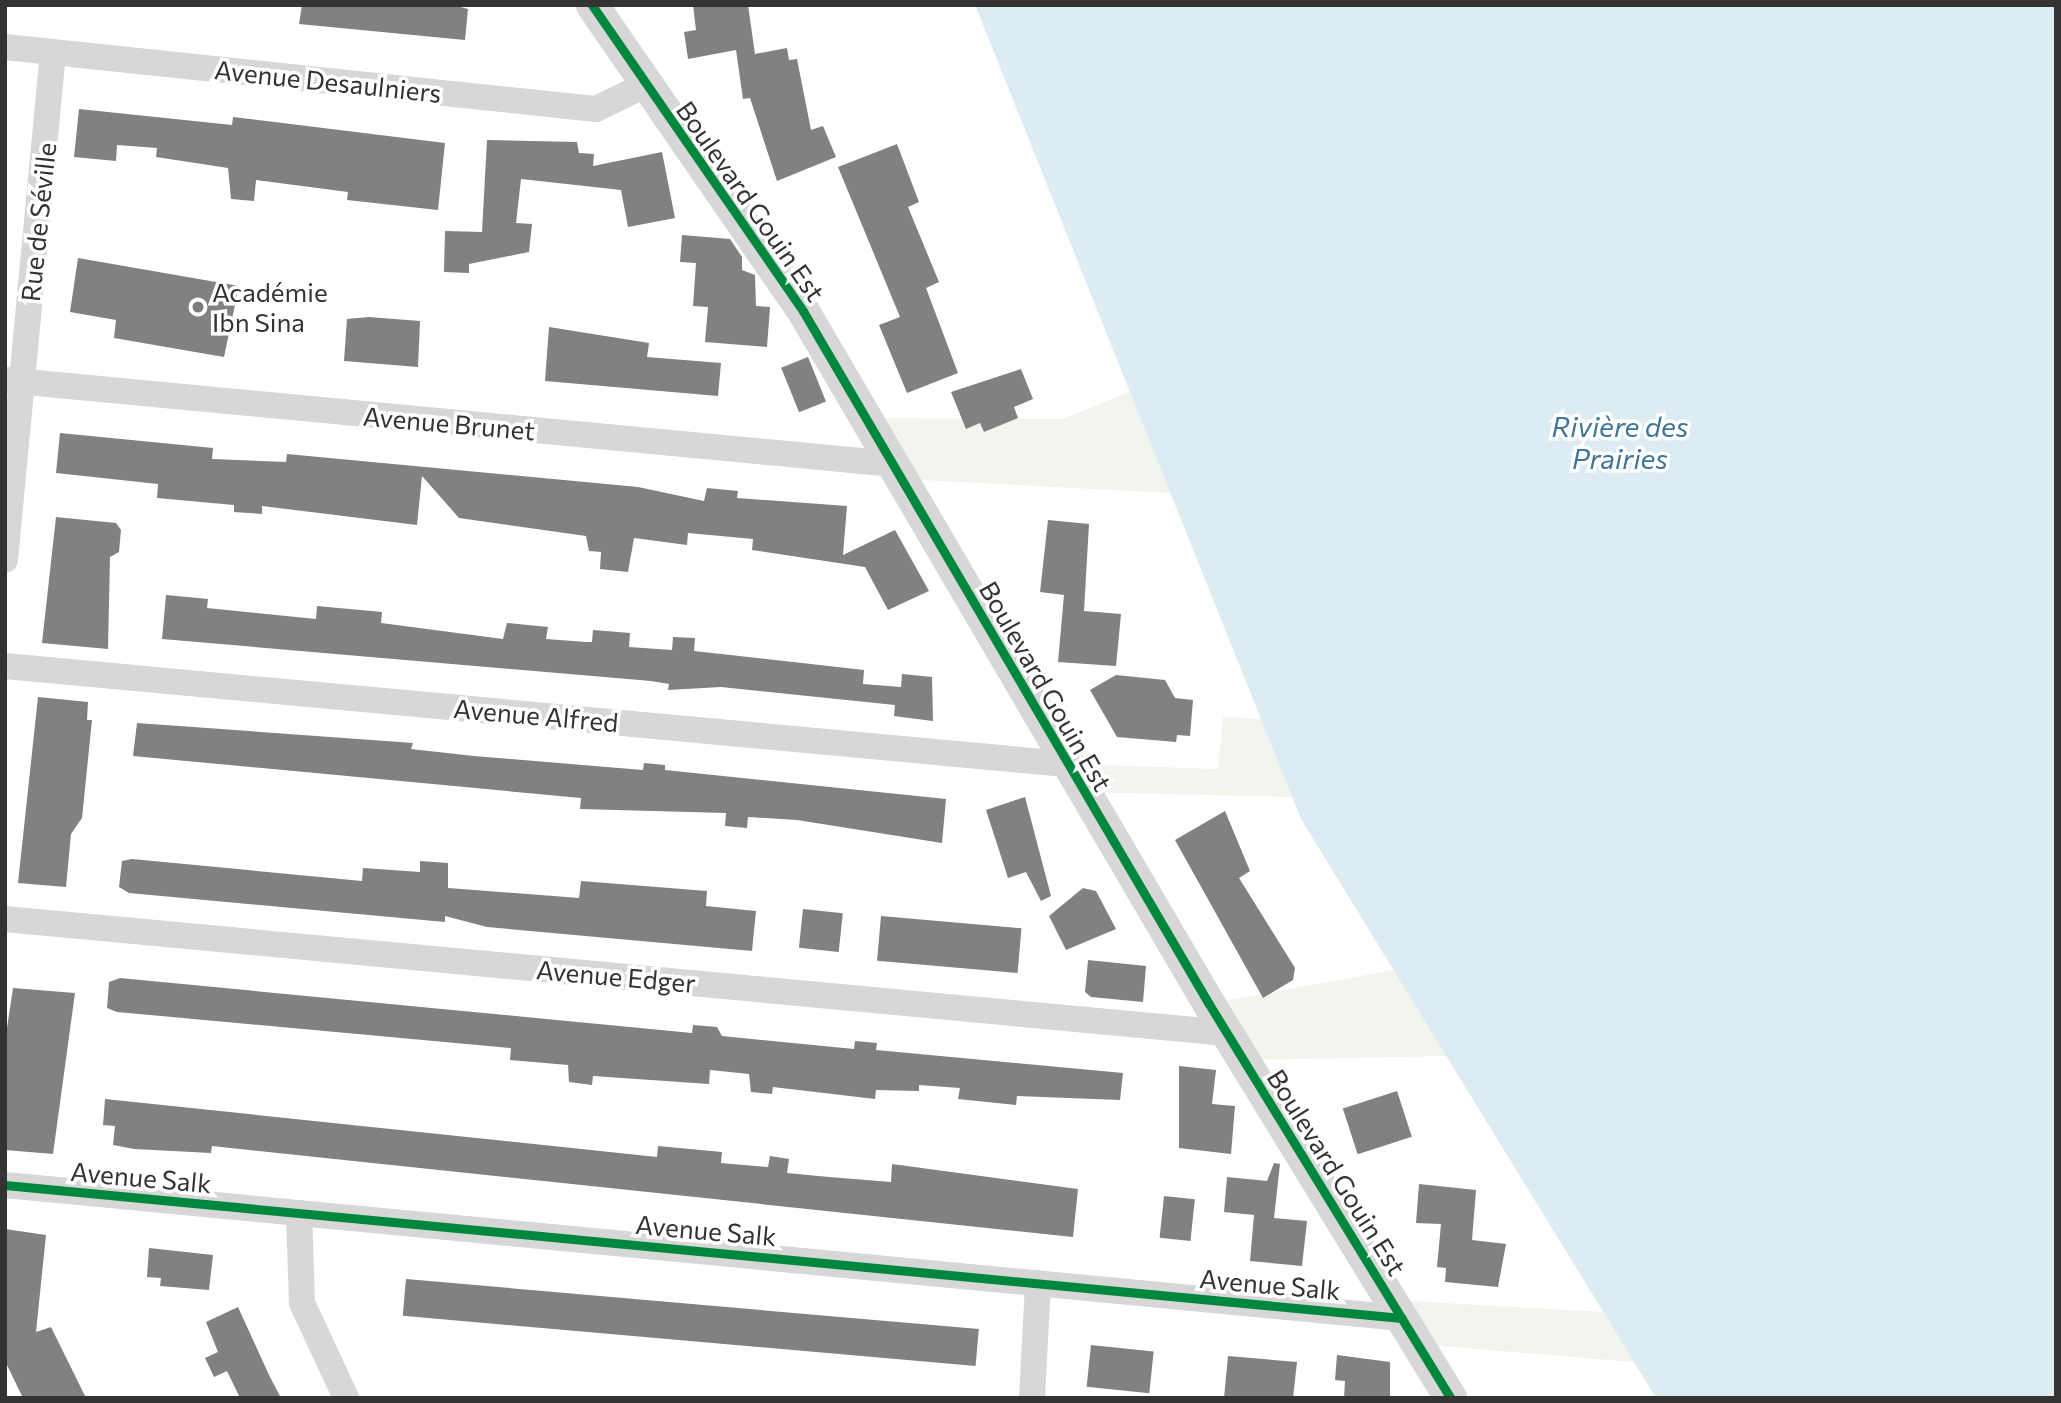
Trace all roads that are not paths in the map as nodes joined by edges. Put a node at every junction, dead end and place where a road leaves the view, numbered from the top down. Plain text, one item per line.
1 (592, 5) edge
2 (5, 47) edge
3 (54, 52) junction
4 (645, 85) junction
5 (14, 381) edge
6 (894, 464) junction
7 (5, 560) edge
8 (5, 666) edge
9 (1066, 764) junction
10 (5, 919) edge
11 (1227, 1033) junction
12 (5, 1185) edge
13 (299, 1213) junction
14 (1038, 1283) junction
15 (1402, 1318) junction
16 (346, 1398) edge
17 (1032, 1398) edge
18 (1450, 1398) edge

1 - 4 street, Boulevard Gouin Est
2 - 3 street, Avenue Desaulniers
3 - 4 street, Avenue Desaulniers
3 - 5 street, Rue de Séville
4 - 6 street, Boulevard Gouin Est
5 - 6 street, Avenue Brunet
5 - 7 street, Rue de Séville
6 - 9 street, Boulevard Gouin Est
8 - 9 street, Avenue Alfred
9 - 11 street, Boulevard Gouin Est
10 - 11 street, Avenue Edger
11 - 15 street, Boulevard Gouin Est
12 - 13 street, Avenue Salk
13 - 14 street, Avenue Salk
13 - 16 street
14 - 15 street, Avenue Salk
14 - 17 street
15 - 18 street, Boulevard Gouin Est

